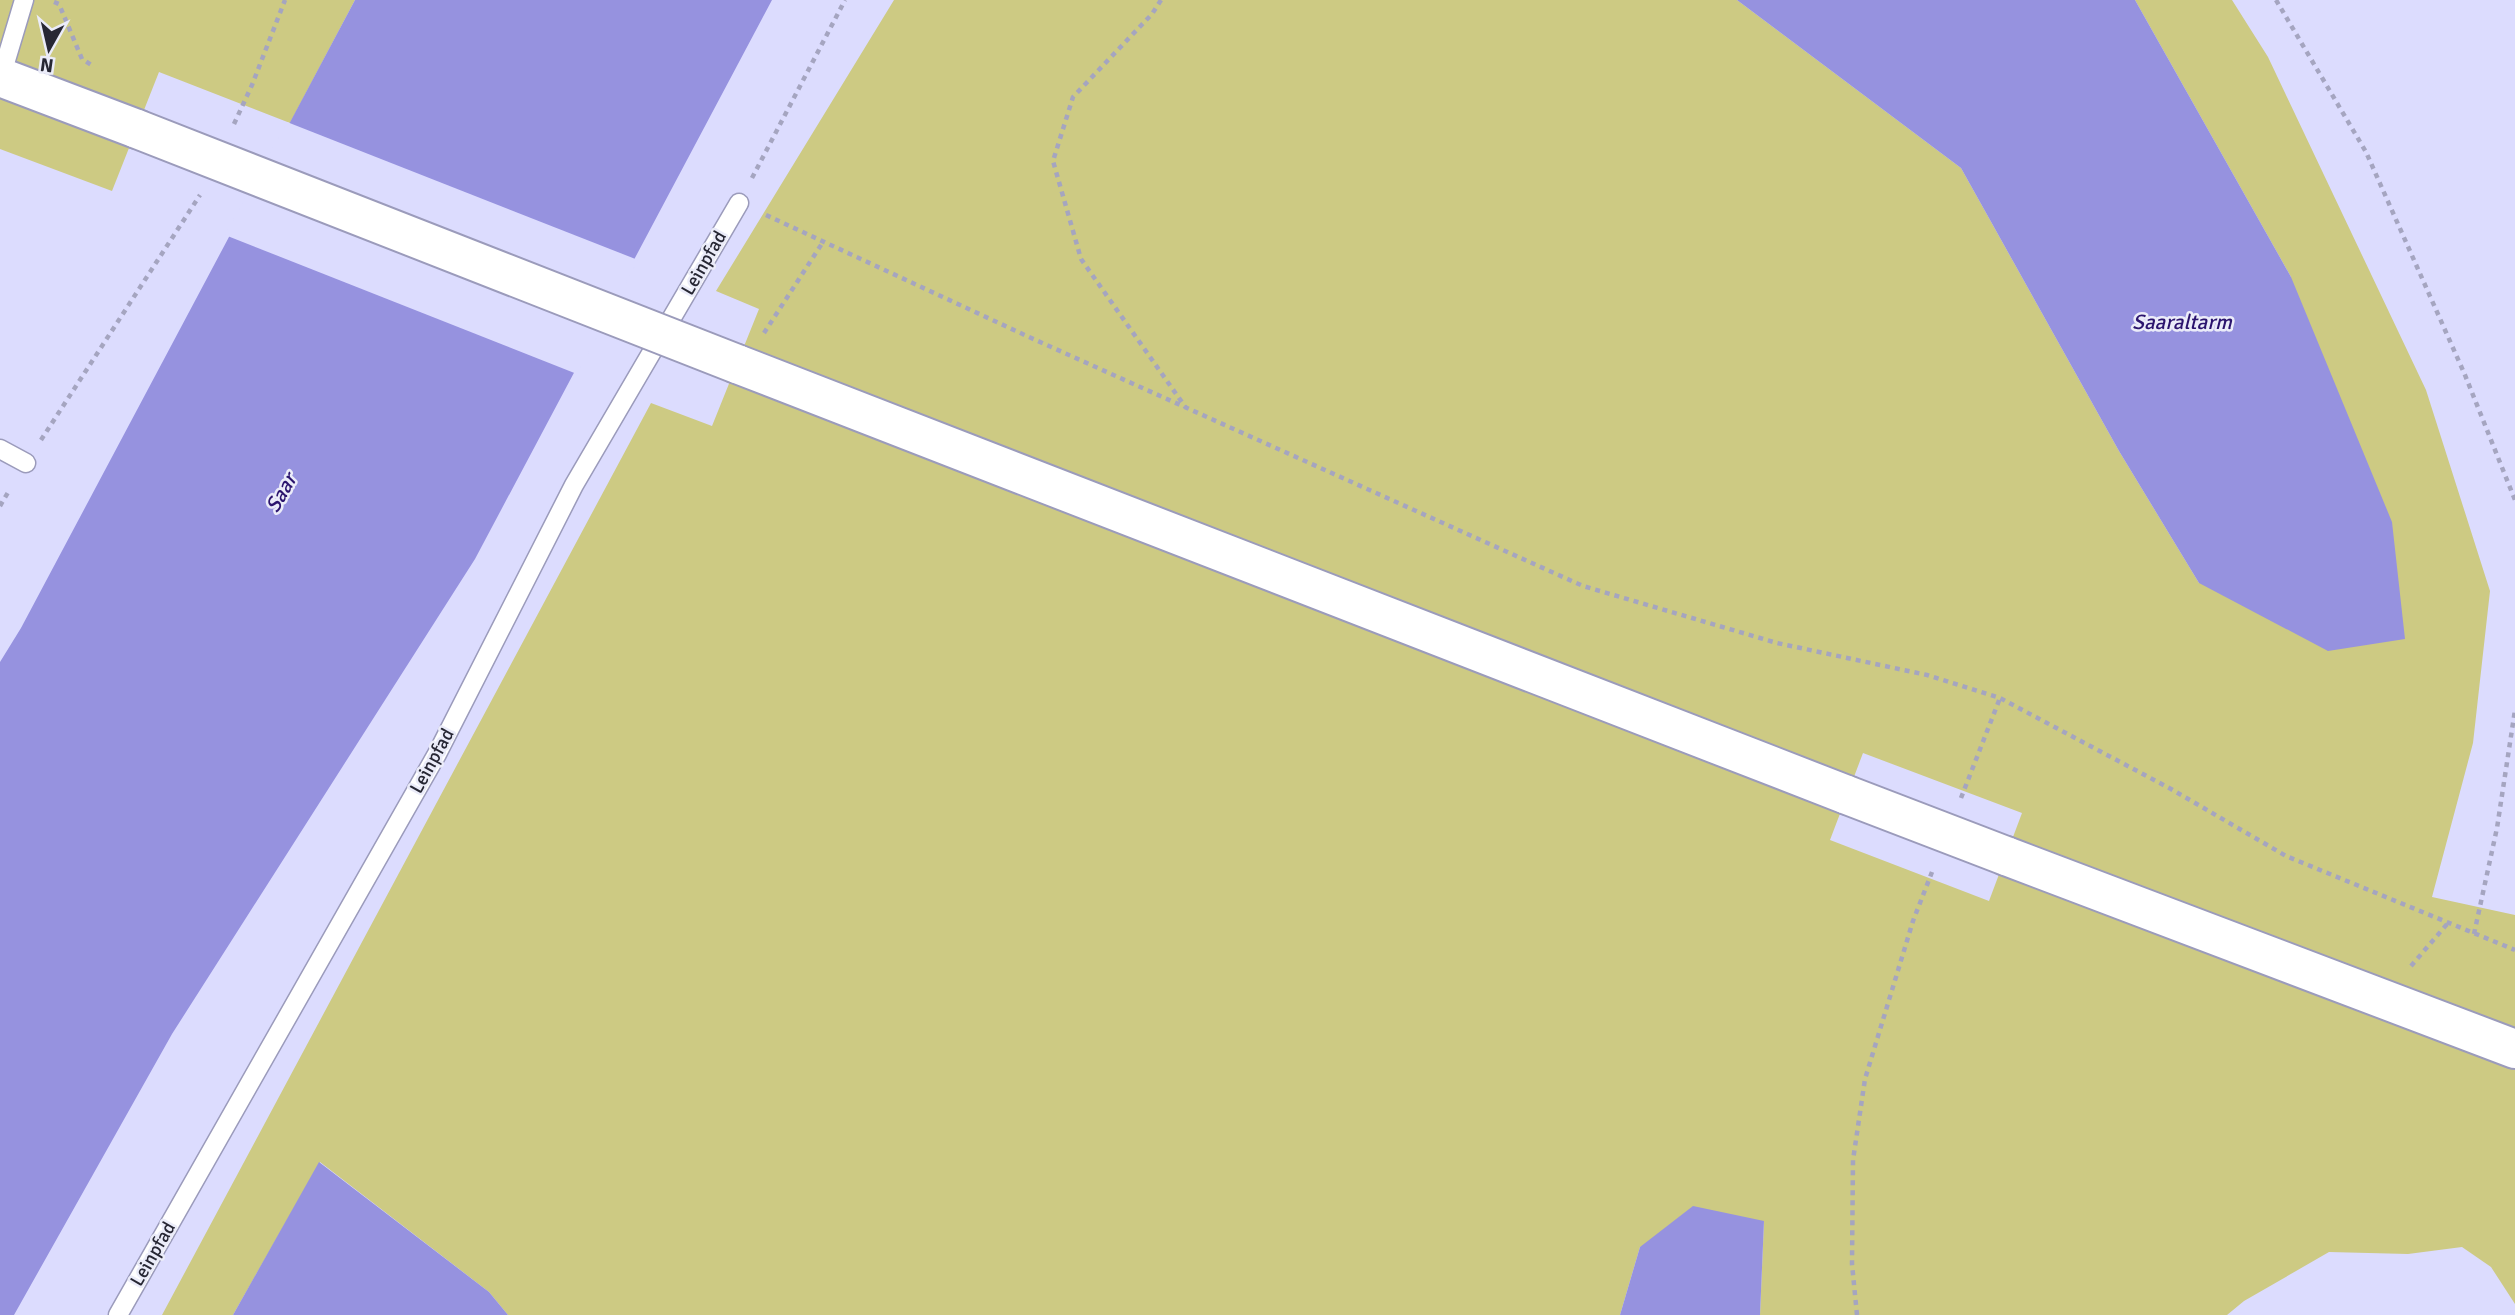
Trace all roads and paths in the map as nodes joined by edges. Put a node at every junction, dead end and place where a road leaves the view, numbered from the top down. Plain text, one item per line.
1 (24, 0) edge
2 (52, 0) edge
3 (285, 0) edge
4 (845, 0) edge
5 (1161, 0) edge
6 (2276, 0) edge
7 (99, 70) dead end
8 (1, 77) edge
9 (231, 131) dead end
10 (204, 188) dead end
11 (739, 203) junction
12 (823, 242) junction
13 (763, 334) dead end
14 (1187, 408) junction
15 (0, 449) edge
16 (26, 463) junction
17 (2515, 500) edge
18 (0, 506) edge
19 (2000, 698) junction
20 (2515, 710) edge
21 (1956, 810) dead end
22 (1932, 872) dead end
23 (2448, 923) junction
24 (2474, 934) junction
25 (2515, 950) edge
26 (2406, 972) dead end
27 (2515, 1049) edge
28 (118, 1315) edge
29 (1857, 1315) edge

1 - 8 lane
2 - 7 path
3 - 9 path
4 - 11 path
5 - 14 path
6 - 17 path
8 - 27 main road, bridge
10 - 16 path
11 - 12 path
11 - 28 lane, Leinpfad
12 - 13 path
12 - 14 path
14 - 19 path
15 - 16 lane
16 - 18 path
19 - 21 path
19 - 23 path
20 - 24 path
22 - 29 path
23 - 24 path
23 - 26 path
24 - 25 path

